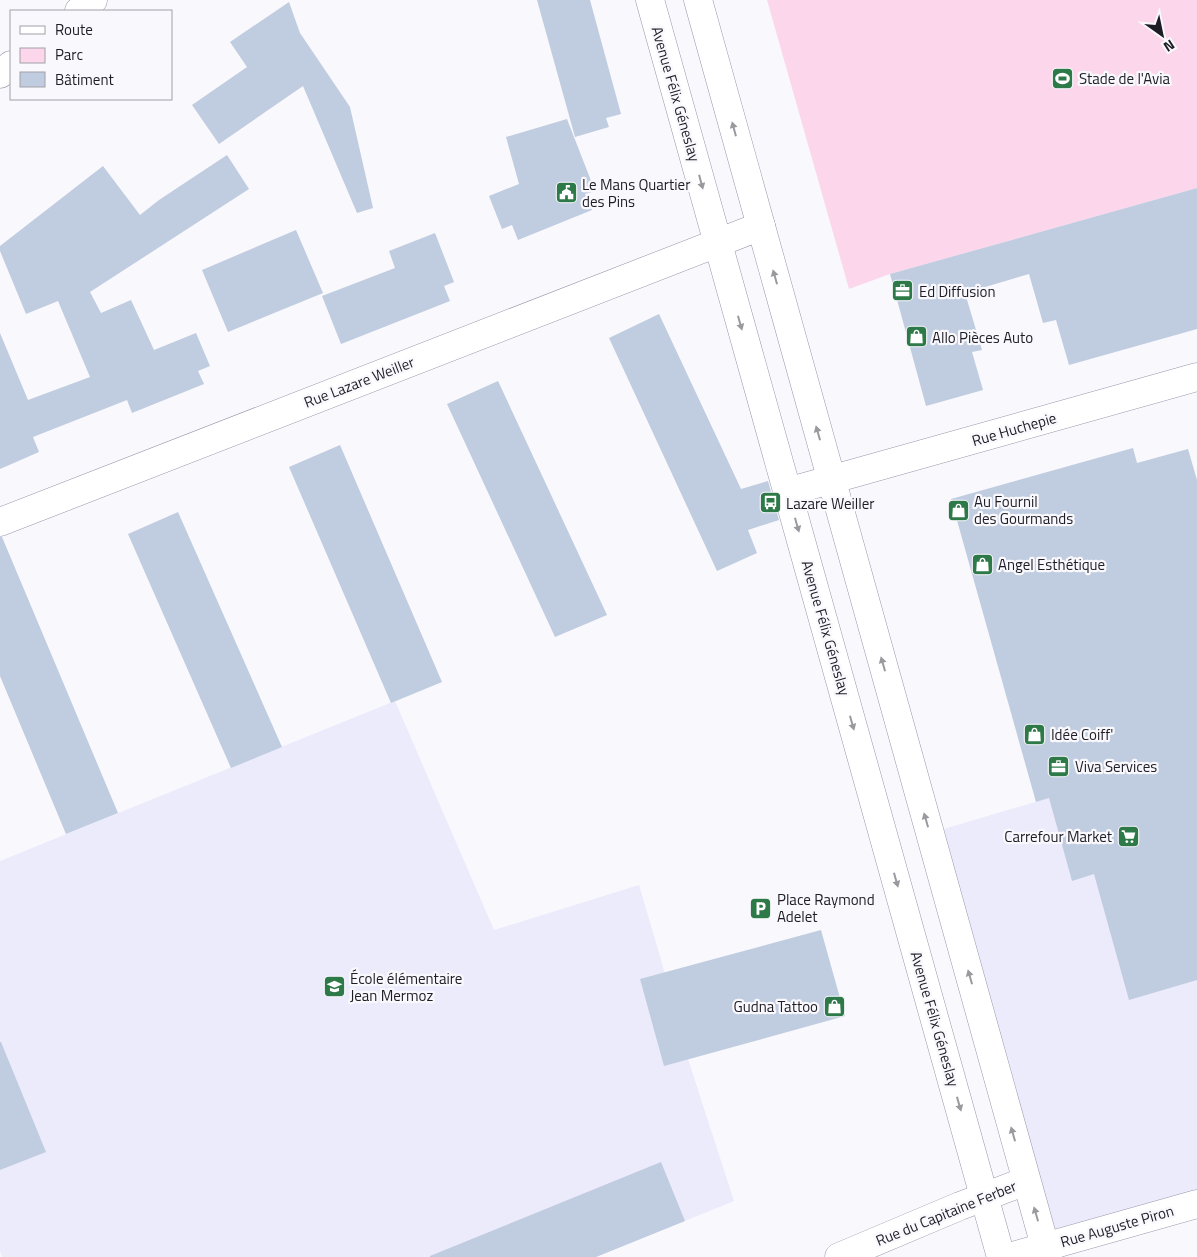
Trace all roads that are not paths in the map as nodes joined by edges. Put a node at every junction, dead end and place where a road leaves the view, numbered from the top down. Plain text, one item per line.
1 (94, 0) edge
2 (650, 0) edge
3 (698, 0) edge
4 (80, 10) edge
5 (10, 66) edge
6 (0, 74) edge
7 (761, 226) junction
8 (718, 242) junction
9 (1197, 377) edge
10 (832, 480) junction
11 (787, 492) junction
12 (0, 522) edge
13 (1026, 1180) junction
14 (984, 1197) junction
15 (1197, 1204) edge
16 (1046, 1252) edge
17 (839, 1257) edge
18 (1001, 1257) edge
19 (1009, 1257) edge

1 - 4 main road
2 -> 8 main road, Avenue Félix Géneslay
7 -> 3 main road
5 - 6 main road
7 - 8 main road, Rue Lazare Weiller
10 -> 7 main road
8 -> 11 main road, Avenue Félix Géneslay
8 - 12 main road, Rue Lazare Weiller
9 - 10 main road, Rue Huchepie
10 - 11 main road, Rue Huchepie
13 -> 10 main road
11 -> 14 main road, Avenue Félix Géneslay
13 - 14 main road, Rue du Capitaine Ferber
16 -> 13 main road
14 - 17 main road, Rue du Capitaine Ferber
14 - 18 main road, Avenue Félix Géneslay
15 - 16 main road, Rue Auguste Piron
16 - 19 main road, Rue Auguste Piron

